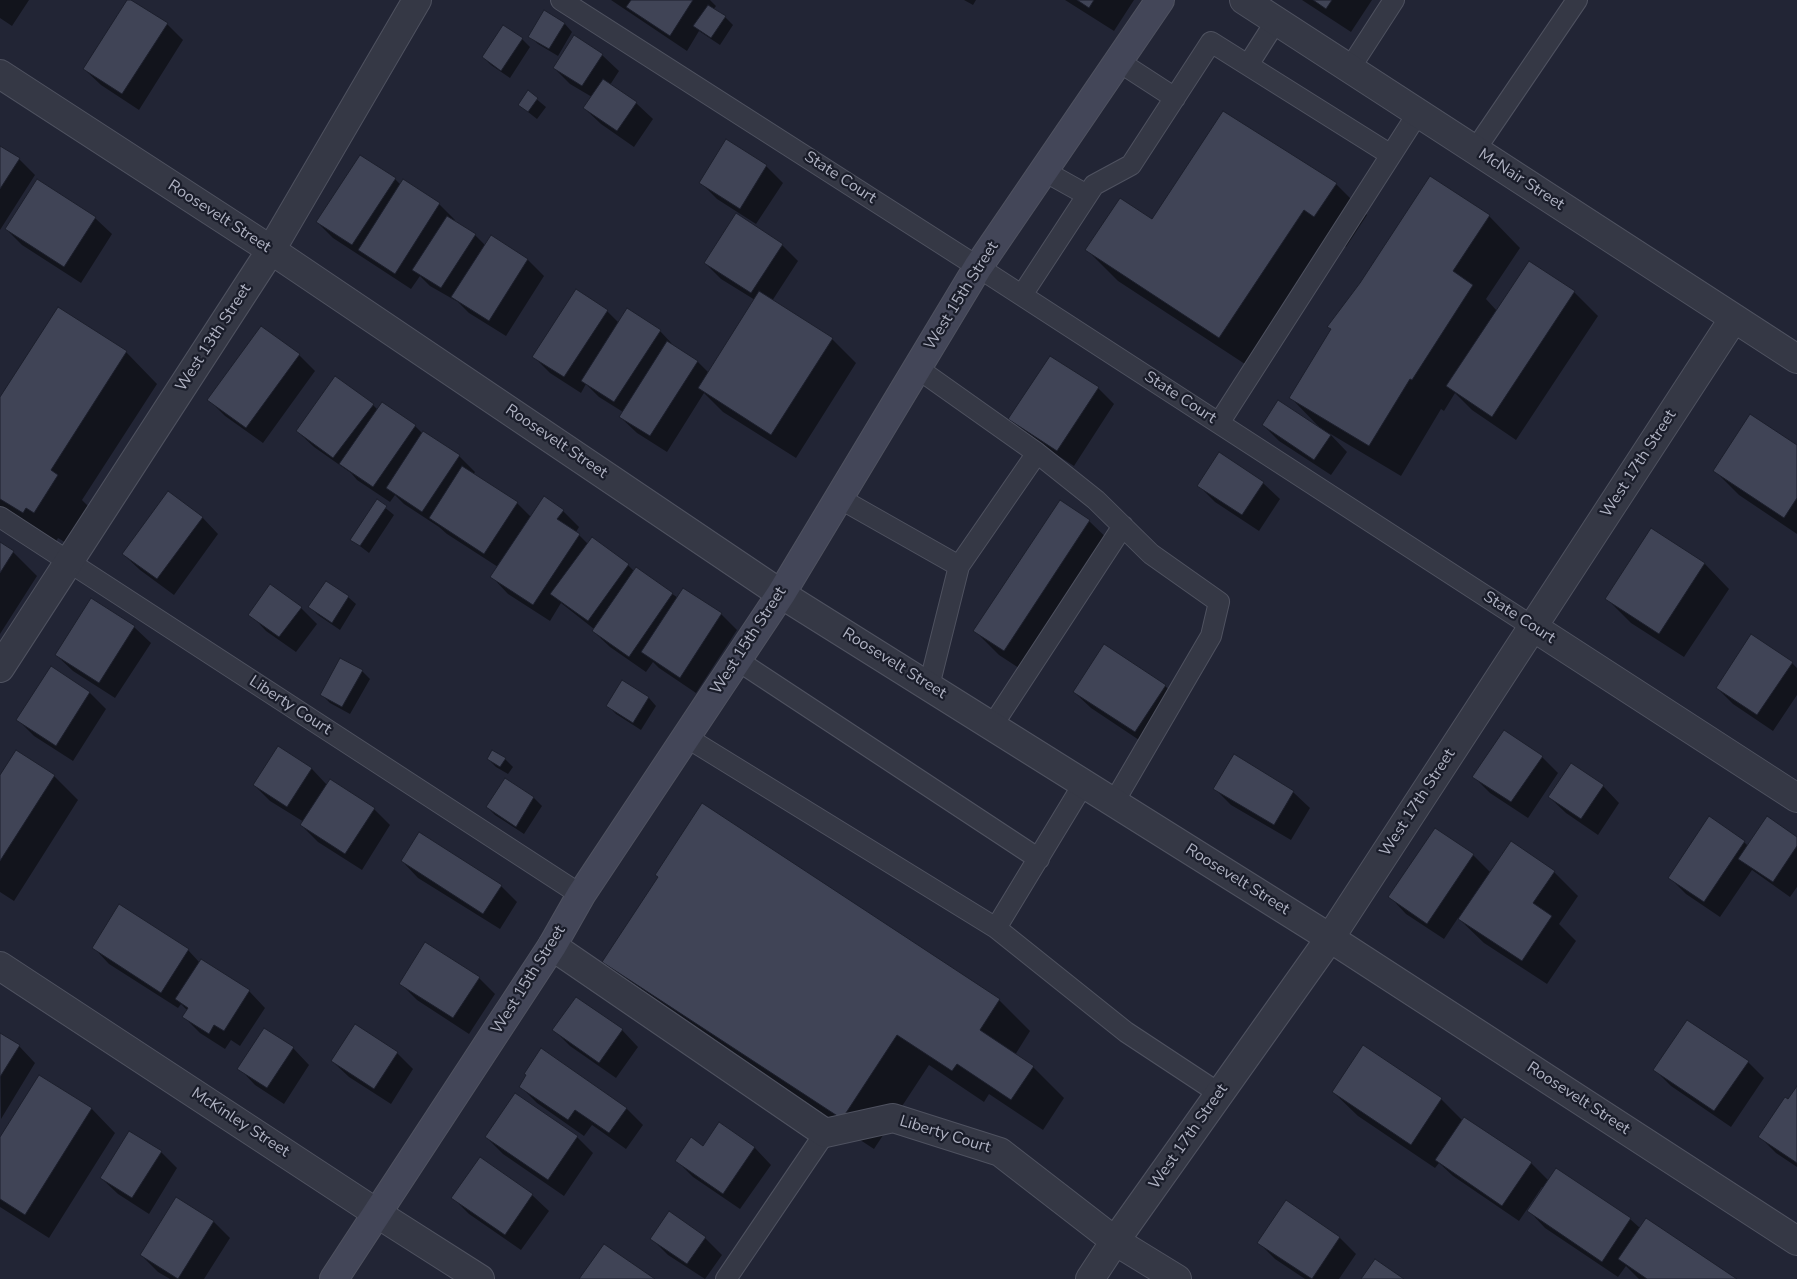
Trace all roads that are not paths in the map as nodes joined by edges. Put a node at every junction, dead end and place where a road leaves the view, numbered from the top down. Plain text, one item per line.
1 (417, 0) edge
2 (561, 0) edge
3 (1160, 0) edge
4 (1244, 0) edge
5 (1394, 0) edge
6 (1577, 0) edge
7 (1276, 21) junction
8 (1118, 61) junction
9 (1248, 65) junction
10 (1350, 68) junction
11 (0, 74) edge
12 (1174, 98) junction
13 (1418, 113) junction
14 (1475, 150) junction
15 (1391, 155) junction
16 (1044, 171) junction
17 (1087, 195) junction
18 (271, 250) junction
19 (978, 267) junction
20 (1022, 295) junction
21 (1734, 318) junction
22 (1797, 359) edge
23 (917, 368) junction
24 (1219, 423) junction
25 (1037, 453) junction
26 (839, 498) junction
27 (0, 517) edge
28 (1123, 526) junction
29 (69, 562) junction
30 (959, 566) junction
31 (781, 594) junction
32 (1533, 627) junction
33 (737, 660) junction
34 (0, 668) edge
35 (929, 686) junction
36 (992, 726) junction
37 (686, 737) junction
38 (1084, 783) junction
39 (1797, 798) edge
40 (1114, 802) junction
41 (1039, 858) junction
42 (581, 895) junction
43 (996, 928) junction
44 (1330, 938) junction
45 (552, 946) junction
46 (0, 966) edge
47 (1220, 1094) junction
48 (826, 1134) junction
49 (378, 1214) junction
50 (1115, 1241) junction
51 (1797, 1241) edge
52 (334, 1279) edge
53 (480, 1279) edge
54 (726, 1279) edge
55 (1090, 1279) edge
56 (1177, 1279) edge

1 - 18 street, West 13th Street
2 - 19 lane, State Court
3 - 8 main road, West 15th Street
4 - 7 street, McNair Street
5 - 10 lane
6 - 14 lane
7 - 9 lane
7 - 10 street, McNair Street
8 - 12 lane
8 - 16 main road, West 15th Street
9 - 12 lane
9 - 15 lane
10 - 13 street, McNair Street
11 - 18 street, Roosevelt Street
12 - 17 lane
13 - 14 street, McNair Street
13 - 15 lane
14 - 21 street, McNair Street
15 - 24 lane
16 - 17 lane
16 - 19 main road, West 15th Street
17 - 20 lane
18 - 29 street, West 13th Street
18 - 31 street, Roosevelt Street
19 - 20 lane, State Court
19 - 23 main road, West 15th Street
20 - 24 lane, State Court
21 - 22 street, McNair Street
21 - 32 street, West 17th Street
23 - 25 lane
23 - 26 main road, West 15th Street
24 - 32 lane, State Court
25 - 28 lane
25 - 30 lane
26 - 30 lane
26 - 31 main road, West 15th Street
27 - 29 lane, Liberty Court
28 - 36 lane
28 - 40 lane
29 - 34 street, West 13th Street
29 - 42 lane, Liberty Court
30 - 35 lane
31 - 33 main road, West 15th Street
31 - 35 street, Roosevelt Street
32 - 39 street, State Court
32 - 44 street, West 17th Street
33 - 37 main road, West 15th Street
33 - 41 lane
35 - 36 street, Roosevelt Street
36 - 38 street, Roosevelt Street
37 - 42 main road, West 15th Street
37 - 43 lane
38 - 40 street, Roosevelt Street
38 - 41 lane
40 - 44 street, Roosevelt Street
41 - 43 lane
42 - 45 main road, West 15th Street
43 - 47 lane
44 - 47 street, West 17th Street
44 - 51 street, Roosevelt Street
45 - 48 street
45 - 49 main road, West 15th Street
46 - 49 street, McKinley Street
47 - 50 street, West 17th Street
48 - 50 street, Liberty Court
48 - 54 lane
49 - 52 main road, West 15th Street
49 - 53 street, McKinley Street
50 - 55 street, West 17th Street
50 - 56 street, Liberty Court

